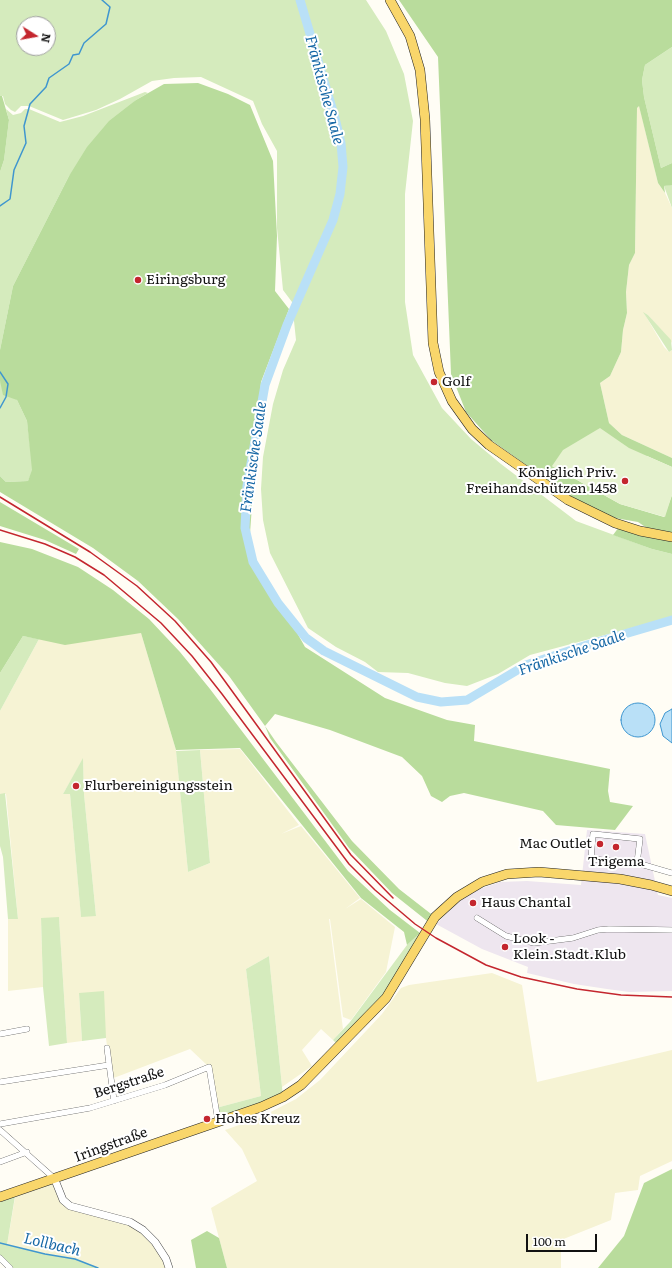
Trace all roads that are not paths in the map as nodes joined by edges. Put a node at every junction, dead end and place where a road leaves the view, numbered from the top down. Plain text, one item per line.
1 (390, 0) edge
2 (672, 537) edge
3 (637, 863) junction
4 (672, 873) edge
5 (672, 891) edge
6 (477, 918) dead end
7 (672, 930) edge
8 (27, 1029) dead end
9 (0, 1034) edge
10 (107, 1048) dead end
11 (110, 1065) junction
12 (0, 1082) edge
13 (114, 1101) junction
14 (218, 1121) junction
15 (0, 1124) edge
16 (0, 1130) edge
17 (27, 1152) junction
18 (0, 1162) edge
19 (55, 1180) junction
20 (0, 1197) edge
21 (0, 1258) edge
22 (10, 1268) edge
23 (169, 1268) edge

1 - 2 main road
3 - 3 street
3 - 4 street
5 - 14 main road, Iringstraße
6 - 7 street
8 - 9 street
10 - 11 street
11 - 12 street
11 - 13 street
13 - 14 street, Bergstraße
13 - 15 street, Bergstraße
14 - 19 main road, Iringstraße
16 - 17 street
17 - 18 street
17 - 19 street
19 - 20 main road, Iringstraße
19 - 23 street
21 - 22 street

